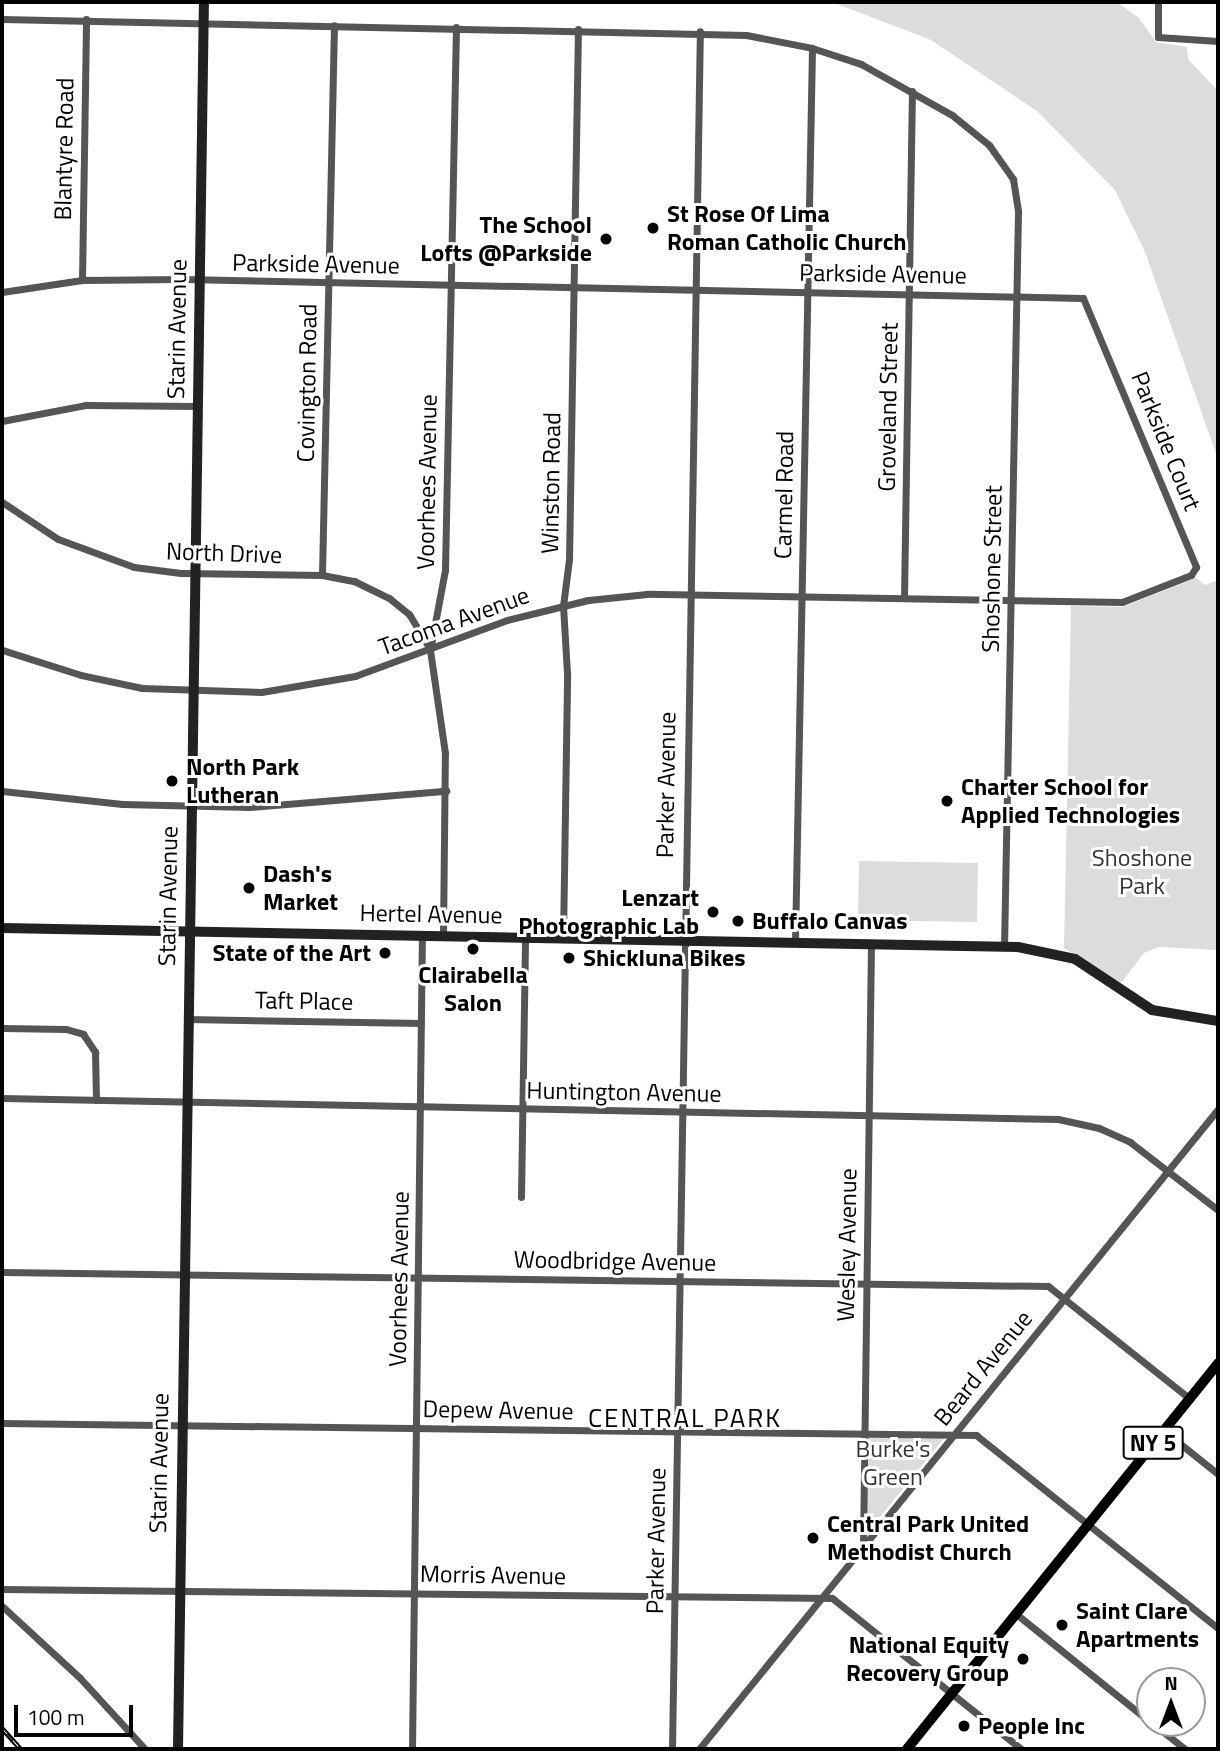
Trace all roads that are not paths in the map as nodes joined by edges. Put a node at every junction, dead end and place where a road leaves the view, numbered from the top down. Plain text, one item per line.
1 (204, 2) edge
2 (1158, 2) edge
3 (2, 19) edge
4 (86, 19) junction
5 (204, 21) junction
6 (334, 25) junction
7 (456, 27) junction
8 (578, 29) junction
9 (700, 31) junction
10 (1218, 41) edge
11 (812, 48) junction
12 (912, 91) junction
13 (82, 280) junction
14 (199, 280) junction
15 (328, 284) junction
16 (451, 286) junction
17 (574, 288) junction
18 (694, 290) junction
19 (2, 292) edge
20 (807, 292) junction
21 (909, 294) junction
22 (1017, 296) junction
23 (1089, 304) joint
24 (197, 406) junction
25 (2, 421) edge
26 (2, 502) edge
27 (195, 573) junction
28 (322, 575) junction
29 (689, 595) junction
30 (801, 596) junction
31 (904, 598) junction
32 (1010, 600) junction
33 (563, 606) junction
34 (2, 650) edge
35 (430, 650) junction
36 (192, 692) junction
37 (2, 791) edge
38 (446, 791) junction
39 (190, 806) junction
40 (2, 928) edge
41 (188, 931) junction
42 (422, 935) junction
43 (443, 935) junction
44 (525, 937) junction
45 (563, 938) junction
46 (683, 940) junction
47 (794, 942) junction
48 (871, 944) junction
49 (1004, 947) junction
50 (186, 1018) junction
51 (1218, 1021) edge
52 (421, 1023) junction
53 (2, 1028) edge
54 (2, 1098) edge
55 (96, 1100) junction
56 (185, 1102) junction
57 (420, 1106) junction
58 (522, 1109) junction
59 (1218, 1110) edge
60 (682, 1113) junction
61 (868, 1115) junction
62 (1169, 1171) junction
63 (521, 1197) dead end
64 (1218, 1210) edge
65 (2, 1272) edge
66 (182, 1273) junction
67 (418, 1277) junction
68 (679, 1281) junction
69 (866, 1283) junction
70 (1065, 1299) junction
71 (1218, 1363) edge
72 (1189, 1398) junction
73 (2, 1423) edge
74 (180, 1426) junction
75 (416, 1428) junction
76 (1163, 1430) junction
77 (677, 1432) junction
78 (864, 1433) junction
79 (955, 1434) junction
80 (1218, 1474) edge
81 (1088, 1524) junction
82 (863, 1548) junction
83 (2, 1590) edge
84 (179, 1591) junction
85 (414, 1594) junction
86 (674, 1596) junction
87 (821, 1598) junction
88 (2, 1606) edge
89 (1014, 1613) junction
90 (1218, 1629) edge
91 (951, 1693) junction
92 (1136, 1710) edge
93 (1170, 1737) edge
94 (145, 1749) edge
95 (178, 1749) edge
96 (412, 1749) edge
97 (672, 1749) edge
98 (699, 1749) edge
99 (907, 1749) edge
100 (1021, 1749) edge
101 (1185, 1749) edge

1 - 5 street, Starin Avenue
2 - 10 street
3 - 4 street
4 - 5 street
4 - 13 street, Blantyre Road
5 - 6 street
5 - 14 street, Starin Avenue
6 - 7 street
6 - 15 street, Covington Road
7 - 8 street
7 - 16 street, Voorhees Avenue
8 - 9 street
8 - 17 street, Winston Road
9 - 11 street
9 - 18 street, Parker Avenue
11 - 12 street
11 - 20 street, Carmel Road
12 - 21 street, Groveland Street
12 - 22 street, Shoshone Street
13 - 14 street, Parkside Avenue
13 - 19 street, Parkside Avenue
14 - 15 street, Parkside Avenue
14 - 24 street, Starin Avenue
15 - 16 street, Parkside Avenue
15 - 28 street, Covington Road
16 - 17 street, Parkside Avenue
16 - 35 street, Voorhees Avenue
17 - 18 street, Parkside Avenue
17 - 33 street, Winston Road
18 - 20 street, Parkside Avenue
18 - 29 street, Parker Avenue
20 - 21 street, Parkside Avenue
20 - 30 street, Carmel Road
21 - 22 street, Parkside Avenue
21 - 31 street, Groveland Street
22 - 23 street, Parkside Avenue
22 - 32 street, Shoshone Street
23 - 32 street, Parkside Court
24 - 25 street
24 - 27 street, Starin Avenue
26 - 27 street, North Drive
27 - 28 street, North Drive
27 - 36 street, Starin Avenue
28 - 35 street, North Drive
29 - 30 street, Tacoma Avenue
29 - 33 street, Tacoma Avenue
29 - 46 street, Parker Avenue
30 - 31 street, Tacoma Avenue
30 - 47 street, Carmel Road
31 - 32 street, Tacoma Avenue
32 - 49 street, Shoshone Street
33 - 35 street, Tacoma Avenue
33 - 45 street, Winston Road
34 - 36 street, Tacoma Avenue
35 - 36 street, Tacoma Avenue
35 - 38 street, Voorhees Avenue
36 - 39 street, Starin Avenue
37 - 39 street
38 - 39 street
38 - 43 street, Voorhees Avenue
39 - 41 street, Starin Avenue
40 - 41 street, Hertel Avenue
41 - 42 street, Hertel Avenue
41 - 50 street, Starin Avenue
42 - 43 street, Hertel Avenue
42 - 52 street, Voorhees Avenue
43 - 44 street, Hertel Avenue
44 - 45 street, Hertel Avenue
44 - 58 street
45 - 46 street, Hertel Avenue
46 - 47 street, Hertel Avenue
46 - 60 street, Parker Avenue
47 - 48 street, Hertel Avenue
48 - 49 street, Hertel Avenue
48 - 61 street, Wesley Avenue
49 - 51 street, Hertel Avenue
50 - 52 street, Taft Place
50 - 56 street, Starin Avenue
52 - 57 street, Voorhees Avenue
53 - 55 street
54 - 55 street, Huntington Avenue
55 - 56 street, Huntington Avenue
56 - 57 street, Huntington Avenue
56 - 66 street, Starin Avenue
57 - 58 street, Huntington Avenue
57 - 67 street, Voorhees Avenue
58 - 60 street, Huntington Avenue
58 - 63 street
59 - 62 street, Beard Avenue
60 - 61 street, Huntington Avenue
60 - 68 street, Parker Avenue
61 - 62 street, Huntington Avenue
61 - 69 street, Wesley Avenue
62 - 64 street, Huntington Avenue
62 - 70 street, Beard Avenue
65 - 66 street, Woodbridge Avenue
66 - 67 street, Woodbridge Avenue
66 - 74 street, Starin Avenue
67 - 68 street, Woodbridge Avenue
67 - 75 street, Voorhees Avenue
68 - 69 street, Woodbridge Avenue
68 - 77 street, Parker Avenue
69 - 70 street, Woodbridge Avenue
69 - 78 street, Wesley Avenue
70 - 72 street, Woodbridge Avenue
70 - 79 street, Beard Avenue
71 - 72 main road, NY 5
72 - 76 main road, NY 5
73 - 74 street, Depew Avenue
74 - 75 street, Depew Avenue
74 - 84 street, Starin Avenue
75 - 77 street, Depew Avenue
75 - 85 street, Voorhees Avenue
76 - 80 street
76 - 81 main road, NY 5
77 - 78 street, Depew Avenue
77 - 86 street, Parker Avenue
78 - 79 street, Depew Avenue
78 - 82 street, Wesley Avenue
79 - 81 street, Depew Avenue
79 - 82 street, Beard Avenue
81 - 89 main road, NY 5
81 - 90 street, Depew Avenue
82 - 87 street, Beard Avenue
83 - 84 street, Morris Avenue
84 - 85 street, Morris Avenue
84 - 95 street, Starin Avenue
85 - 86 street, Morris Avenue
85 - 96 street, Voorhees Avenue
86 - 87 street, Morris Avenue
86 - 97 street, Parker Avenue
87 - 91 street, Morris Avenue
87 - 98 street, Beard Avenue
88 - 94 street
89 - 91 main road, NY 5
89 - 92 street
91 - 99 main road, NY 5
91 - 100 street, Morris Avenue
93 - 101 street

